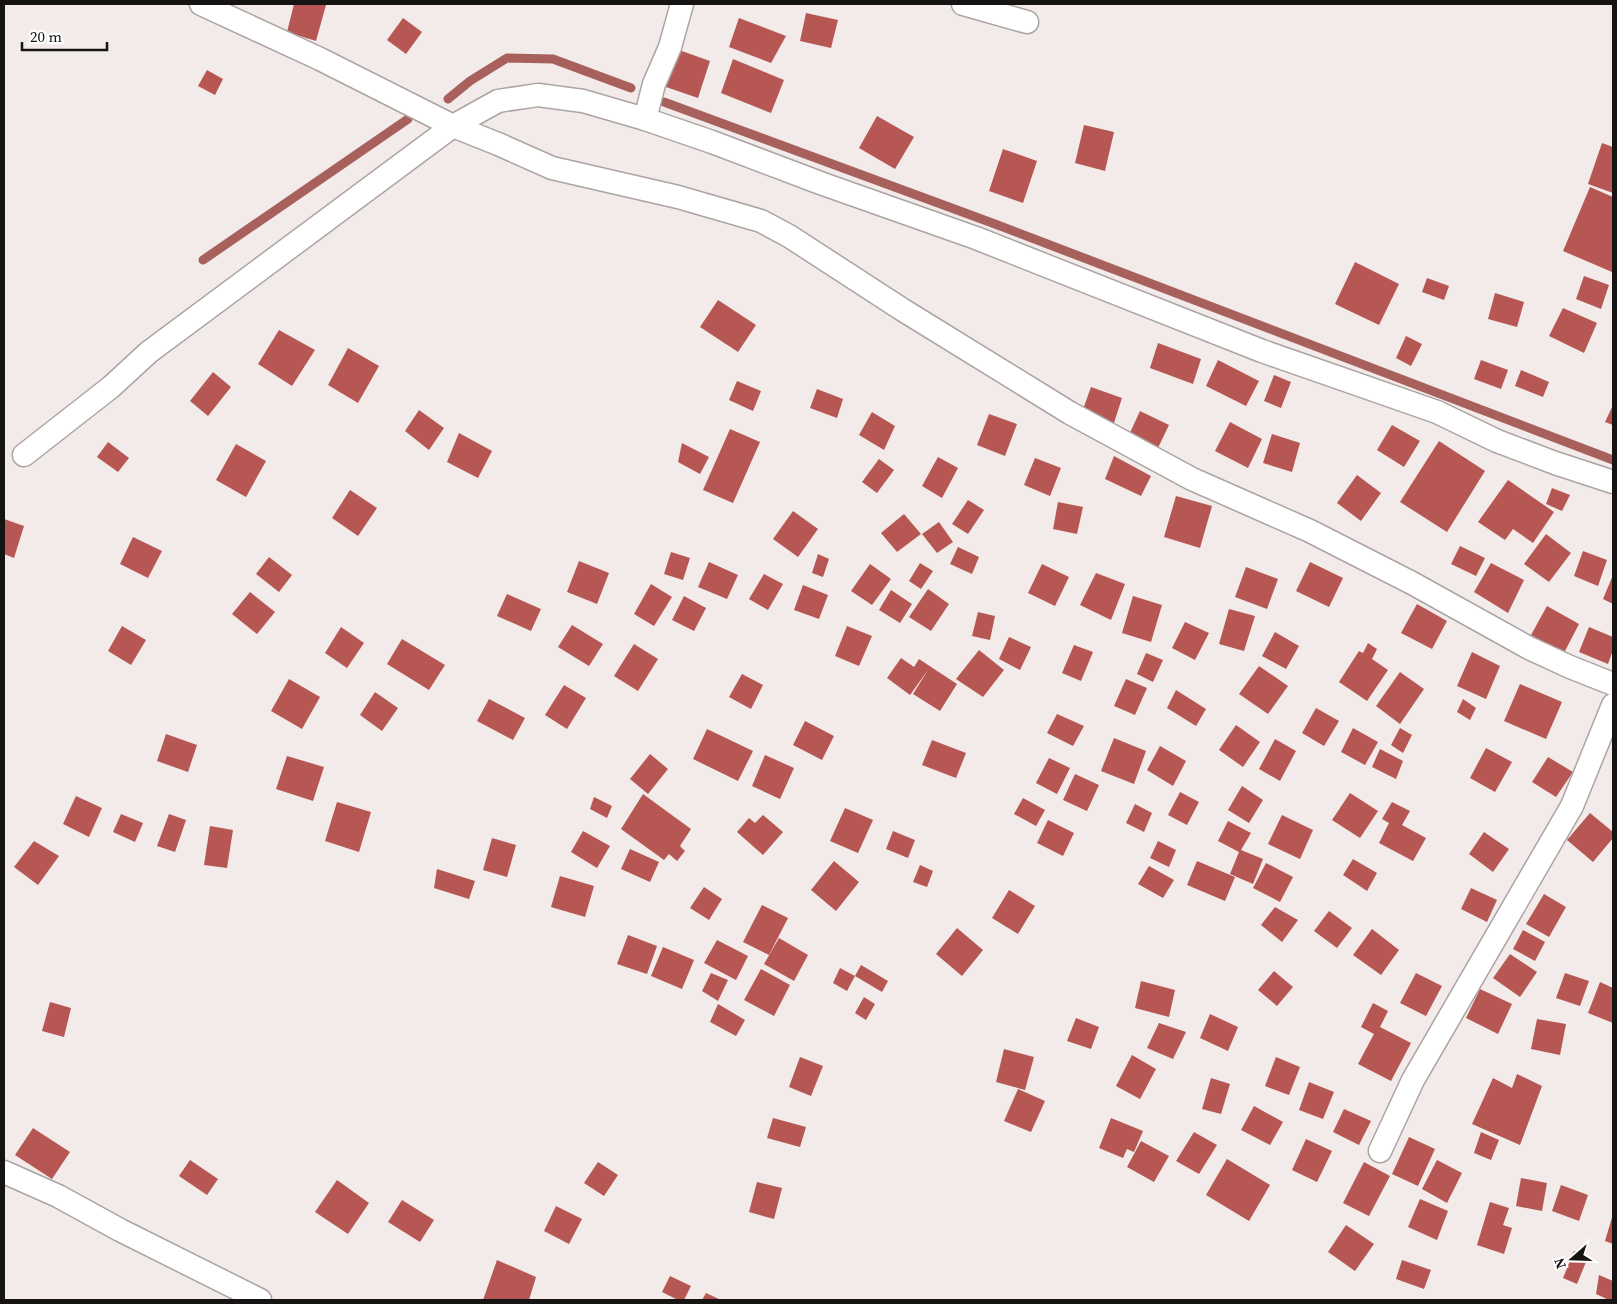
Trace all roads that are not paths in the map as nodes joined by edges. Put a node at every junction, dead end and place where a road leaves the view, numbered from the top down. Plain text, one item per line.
1 (201, 4) edge
2 (682, 4) edge
3 (963, 4) edge
4 (1027, 22) dead end
5 (645, 119) junction
6 (453, 126) junction
7 (24, 456) dead end
8 (1613, 482) edge
9 (1613, 684) edge
10 (1613, 705) edge
11 (1380, 1151) dead end
12 (4, 1172) edge
13 (260, 1300) edge

1 - 6 street
2 - 5 street
3 - 4 street
5 - 6 street
5 - 8 street
6 - 7 street
6 - 9 street
10 - 11 street
12 - 13 street

